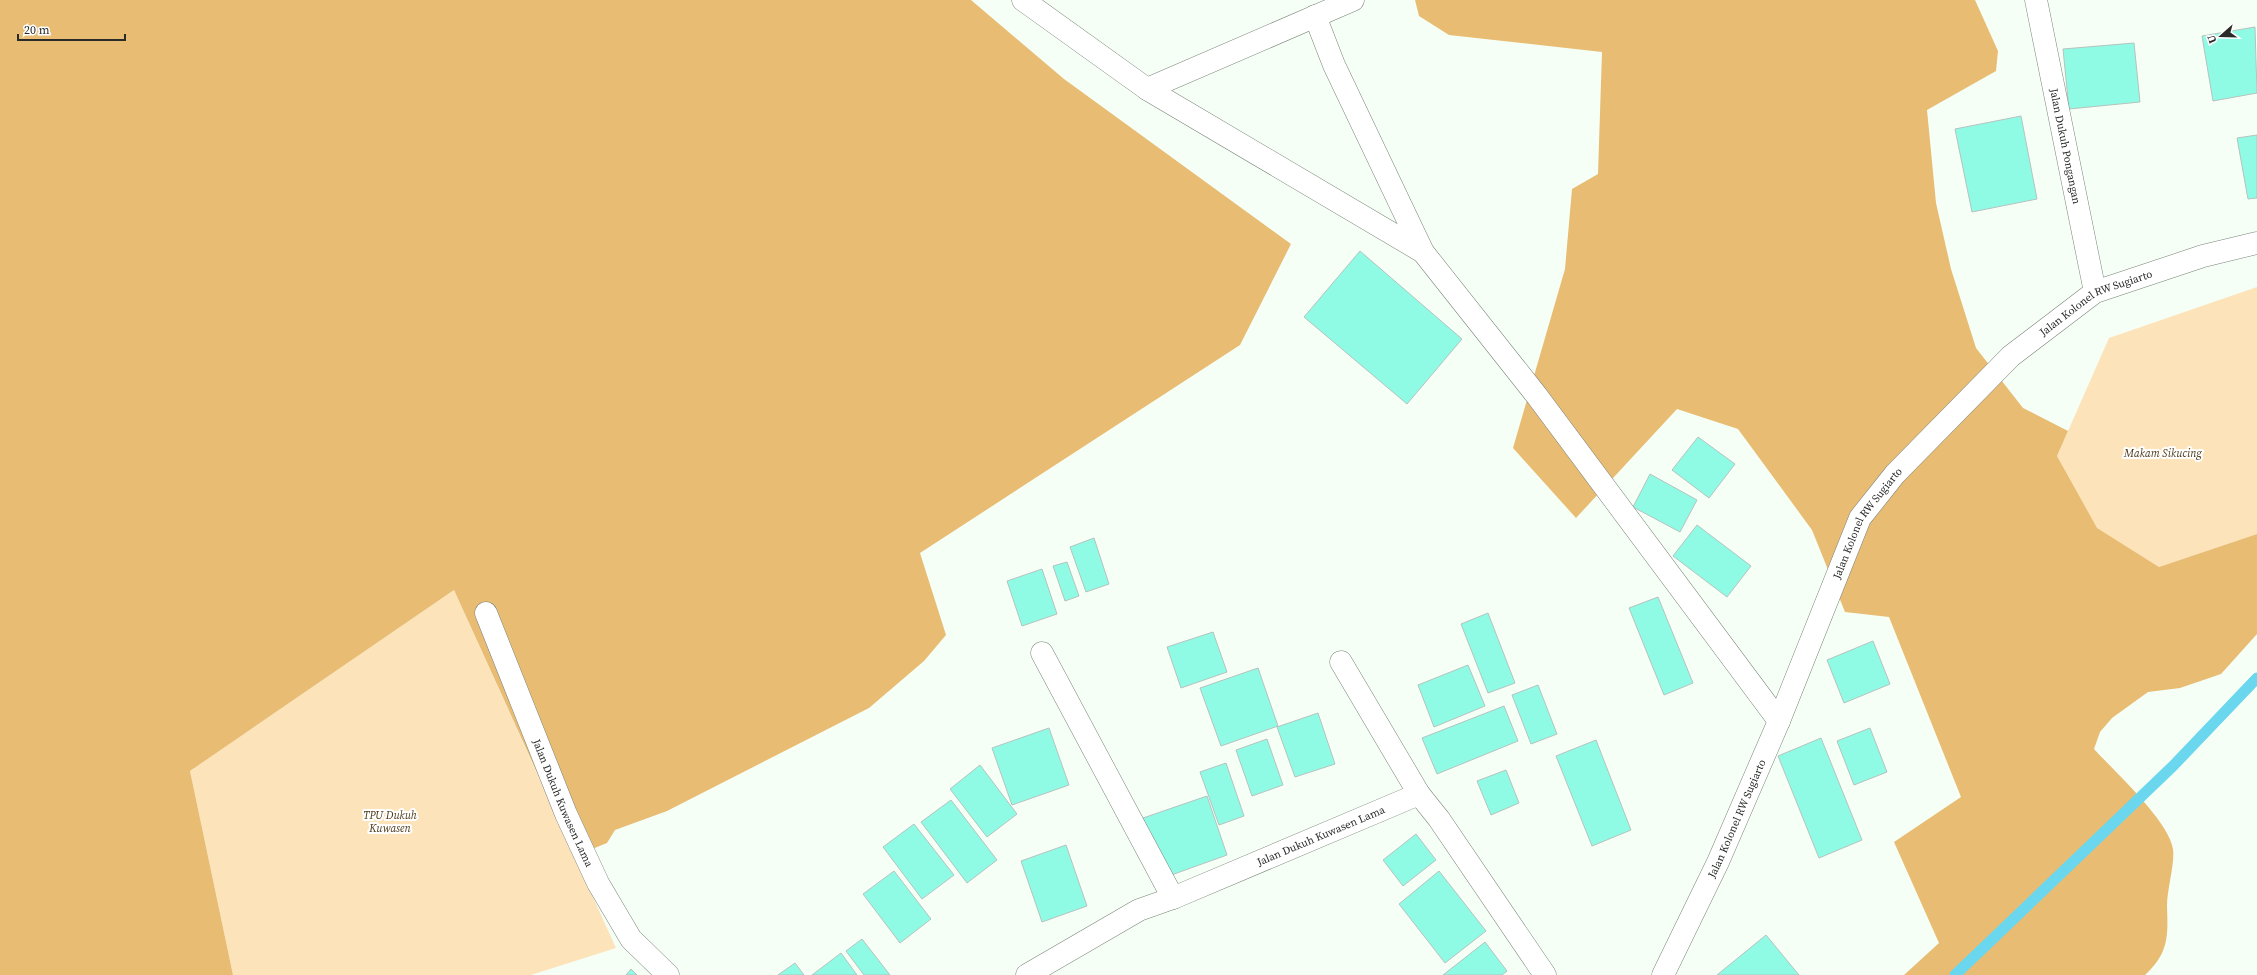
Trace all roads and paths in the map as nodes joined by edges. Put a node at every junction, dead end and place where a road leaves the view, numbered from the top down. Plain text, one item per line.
1 (1023, 0) edge
2 (1352, 0) edge
3 (2036, 0) edge
4 (1315, 16) junction
5 (1147, 89) junction
6 (2257, 243) edge
7 (1423, 252) junction
8 (2095, 292) junction
9 (486, 613) dead end
10 (1042, 652) dead end
11 (1341, 662) dead end
12 (1779, 721) junction
13 (1419, 794) junction
14 (1173, 898) junction
15 (1057, 968) edge
16 (668, 975) edge
17 (1027, 975) edge
18 (1545, 975) edge
19 (1663, 975) edge

1 - 5 street
2 - 4 street
3 - 8 street, Jalan Dukuh Pongangan
4 - 5 street
4 - 7 street
5 - 7 street
6 - 8 street, Jalan Kolonel RW Sugiarto
7 - 12 street
8 - 12 street, Jalan Kolonel RW Sugiarto
9 - 16 street, Jalan Dukuh Kuwasen Lama
10 - 14 street
11 - 13 street
12 - 19 street, Jalan Kolonel RW Sugiarto
13 - 14 street, Jalan Dukuh Kuwasen Lama
13 - 18 street
14 - 15 street, Jalan Dukuh Kuwasen Lama
15 - 17 street, Jalan Dukuh Kuwasen Lama

